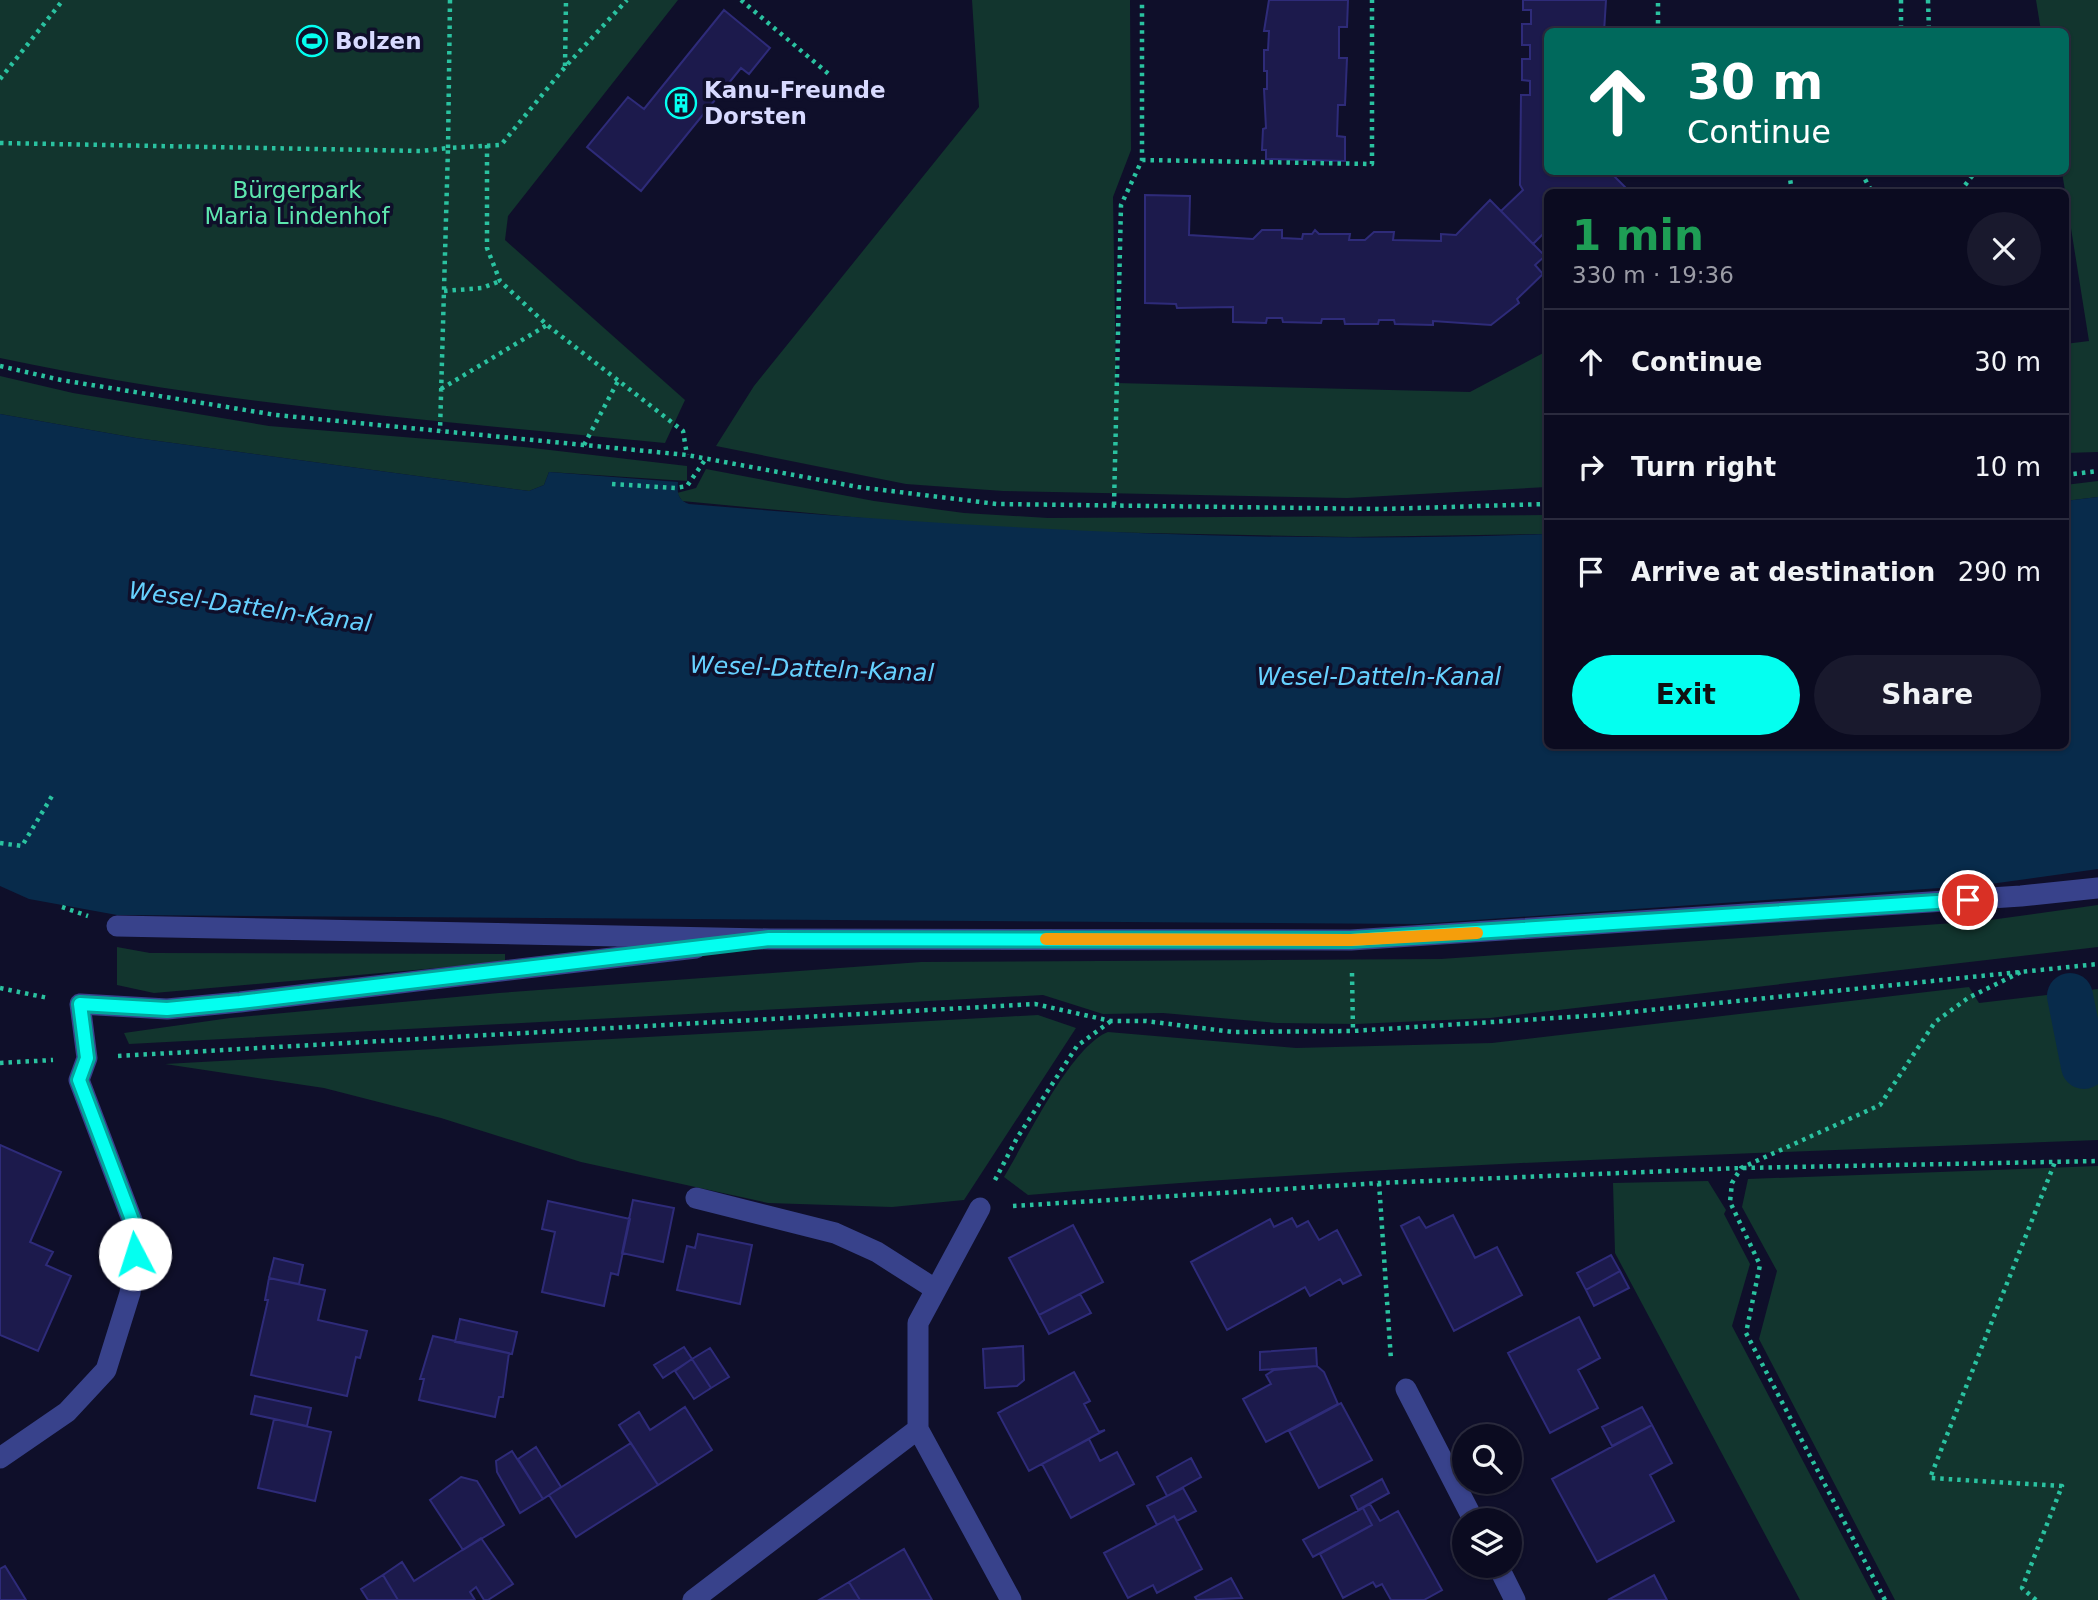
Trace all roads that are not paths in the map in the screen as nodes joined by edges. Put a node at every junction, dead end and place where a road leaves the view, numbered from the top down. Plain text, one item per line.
1 (2098, 888) edge
2 (117, 926) dead end
3 (769, 939) junction
4 (696, 1198) dead end
5 (980, 1208) road end
6 (934, 1289) junction
7 (1406, 1389) road end
8 (918, 1429) junction
9 (0, 1458) edge
10 (1467, 1508) edge
11 (1504, 1578) edge
12 (693, 1600) edge
13 (1011, 1600) edge
14 (1516, 1600) edge

1 - 3 street
2 - 3 street
3 - 9 street
4 - 6 street
5 - 6 street
6 - 8 street
7 - 10 street
8 - 12 street
8 - 13 street
11 - 14 street

